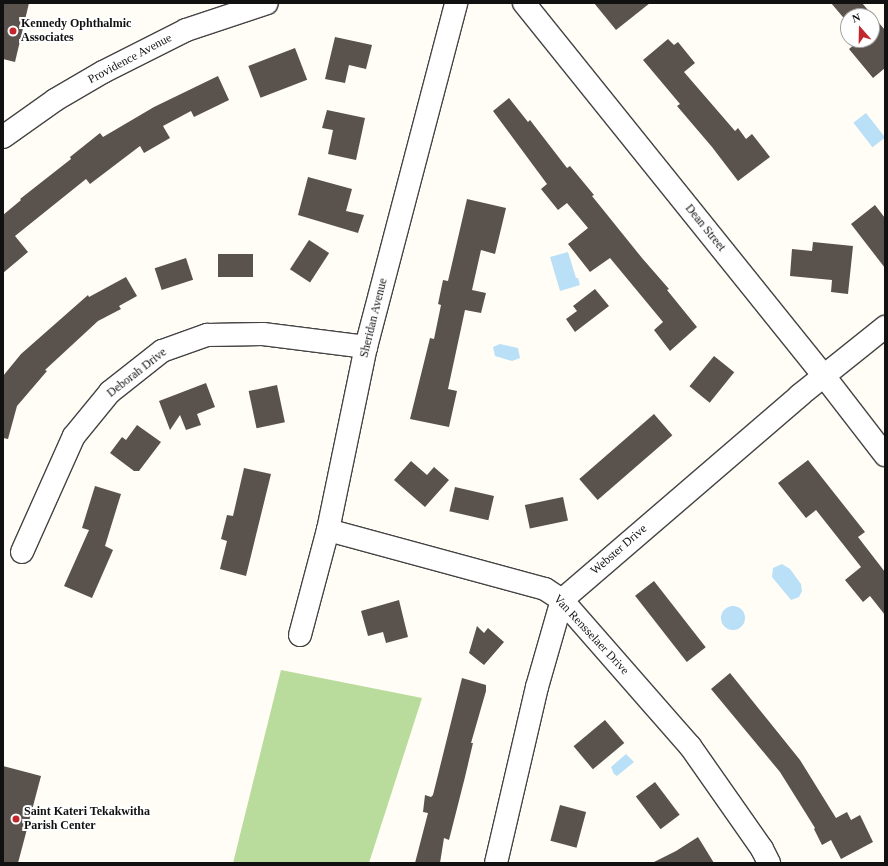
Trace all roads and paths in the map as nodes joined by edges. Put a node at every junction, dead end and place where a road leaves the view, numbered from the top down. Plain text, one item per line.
1 (267, 3) edge
2 (456, 3) edge
3 (524, 3) edge
4 (3, 137) edge
5 (885, 327) edge
6 (366, 347) junction
7 (824, 376) junction
8 (885, 455) edge
9 (328, 530) junction
10 (22, 552) dead end
11 (562, 600) junction
12 (300, 635) dead end
13 (496, 863) edge
14 (770, 863) edge

1 - 4 street, Providence Avenue
2 - 6 street, Sheridan Avenue
3 - 7 street, Dean Street
5 - 7 street, Webster Drive
6 - 9 street, Sheridan Avenue
6 - 10 street, Deborah Drive
7 - 8 street, Dean Street
7 - 11 street, Webster Drive
9 - 11 street, Van Rensselaer Drive
9 - 12 street, Sheridan Avenue
11 - 13 street
11 - 14 street, Van Rensselaer Drive

